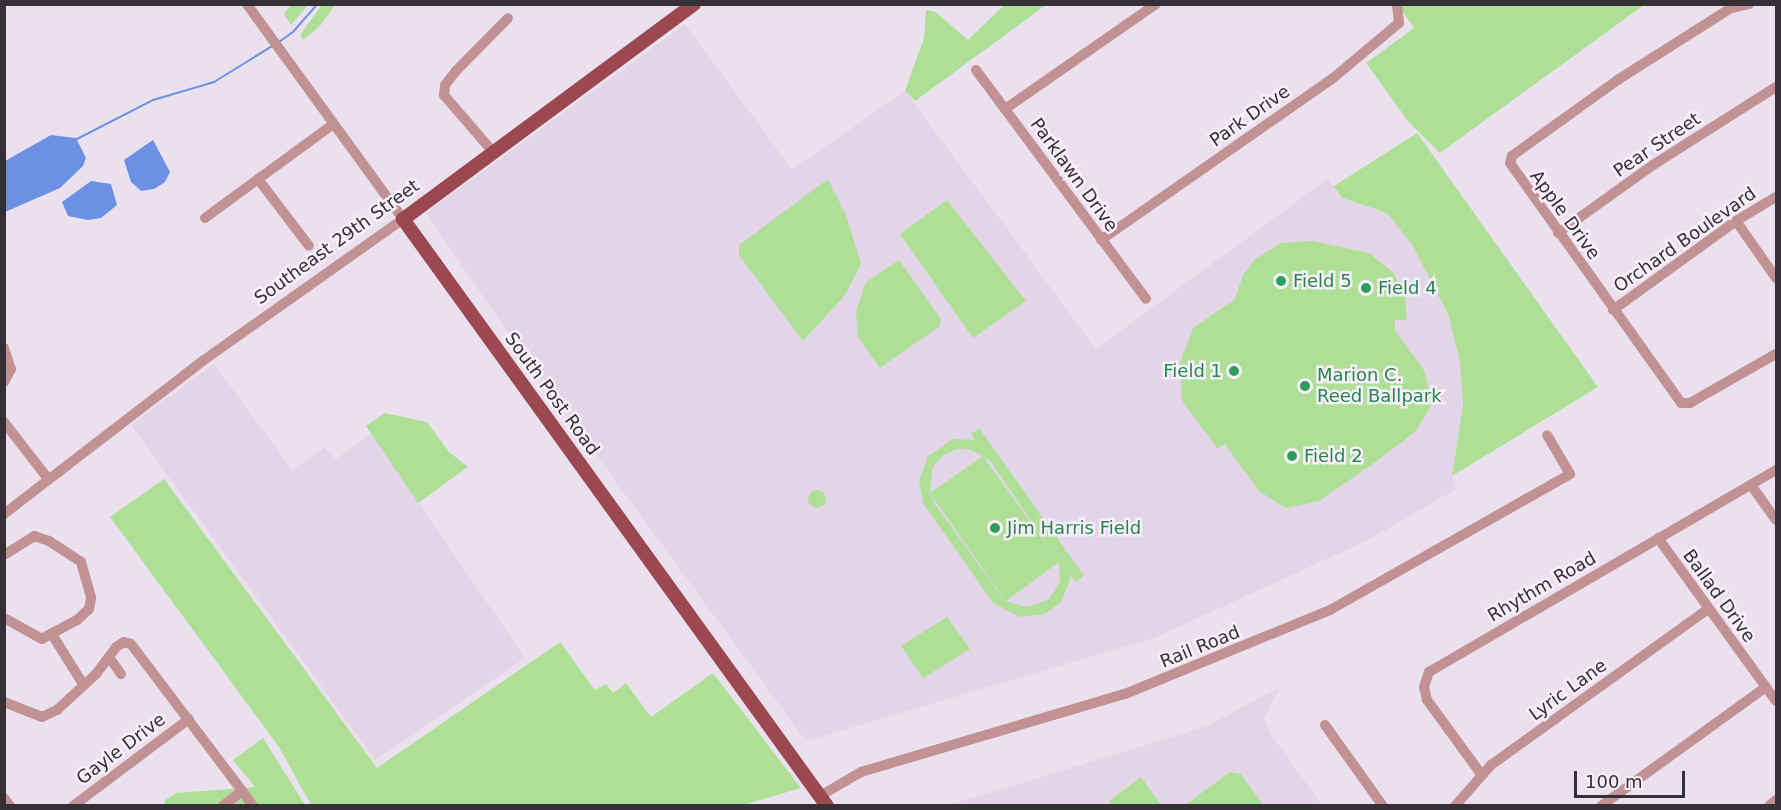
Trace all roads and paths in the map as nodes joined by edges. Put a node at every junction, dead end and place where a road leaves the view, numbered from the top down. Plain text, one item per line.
1 (247, 4) edge
2 (1156, 4) edge
3 (1397, 4) edge
4 (1749, 4) edge
5 (691, 5) edge
6 (508, 18) dead end
7 (976, 70) dead end
8 (1776, 87) edge
9 (1005, 109) junction
10 (333, 125) junction
11 (493, 152) junction
12 (258, 179) junction
13 (1776, 197) edge
14 (205, 218) dead end
15 (403, 219) junction
16 (1736, 221) junction
17 (1558, 233) junction
18 (1101, 240) junction
19 (309, 246) dead end
20 (1776, 278) edge
21 (1146, 299) dead end
22 (1613, 310) junction
23 (4, 348) edge
24 (1776, 354) edge
25 (4, 381) edge
26 (4, 422) edge
27 (1547, 435) dead end
28 (1776, 470) edge
29 (49, 480) junction
30 (1751, 485) junction
31 (4, 514) edge
32 (1776, 520) edge
33 (1658, 538) junction
34 (6, 548) edge
35 (1707, 610) junction
36 (4, 618) edge
37 (53, 636) junction
38 (109, 657) junction
39 (121, 674) dead end
40 (83, 684) junction
41 (1766, 687) junction
42 (1776, 701) edge
43 (4, 702) edge
44 (189, 719) junction
45 (1324, 725) dead end
46 (1481, 774) junction
47 (242, 791) junction
48 (4, 798) edge
49 (1776, 800) edge
50 (823, 801) edge
51 (10, 806) edge
52 (73, 806) edge
53 (223, 806) edge
54 (253, 806) edge
55 (1383, 806) edge
56 (1455, 806) edge
57 (1601, 806) edge
58 (1769, 806) edge

1 - 10 street, South Post Road
2 - 9 street
3 - 18 street, Park Drive
4 - 17 street, Apple Drive
5 - 11 main road, Southeast 29th Street
6 - 11 street
7 - 9 street, Parklawn Drive
8 - 17 street, Pear Street
9 - 18 street, Parklawn Drive
10 - 12 street
10 - 15 street, South Post Road
11 - 15 main road, Southeast 29th Street
12 - 14 street
12 - 19 street
13 - 16 street, Orchard Boulevard
15 - 29 street, Southeast 29th Street
15 - 50 main road, South Post Road
16 - 20 street
16 - 22 street, Orchard Boulevard
17 - 22 street, Apple Drive
18 - 21 street, Parklawn Drive
22 - 24 street, Apple Drive
23 - 25 street
26 - 29 street
27 - 50 street, Rail Road
28 - 30 street, Rhythm Road
29 - 31 street, Southeast 29th Street
30 - 32 street
30 - 33 street, Rhythm Road
33 - 35 street, Ballad Drive
33 - 46 street, Rhythm Road
34 - 37 street
35 - 41 street, Ballad Drive
35 - 46 street, Lyric Lane
36 - 37 street
37 - 40 street
38 - 39 street
38 - 40 street, Gayle Drive
38 - 44 street, Gayle Drive
40 - 43 street, Gayle Drive
41 - 42 street, Ballad Drive
41 - 57 street
44 - 47 street, Gayle Drive
44 - 52 street, Gayle Drive
45 - 55 street
46 - 56 street, Lyric Lane
47 - 53 street
47 - 54 street, Gayle Drive
48 - 51 street
49 - 58 street

